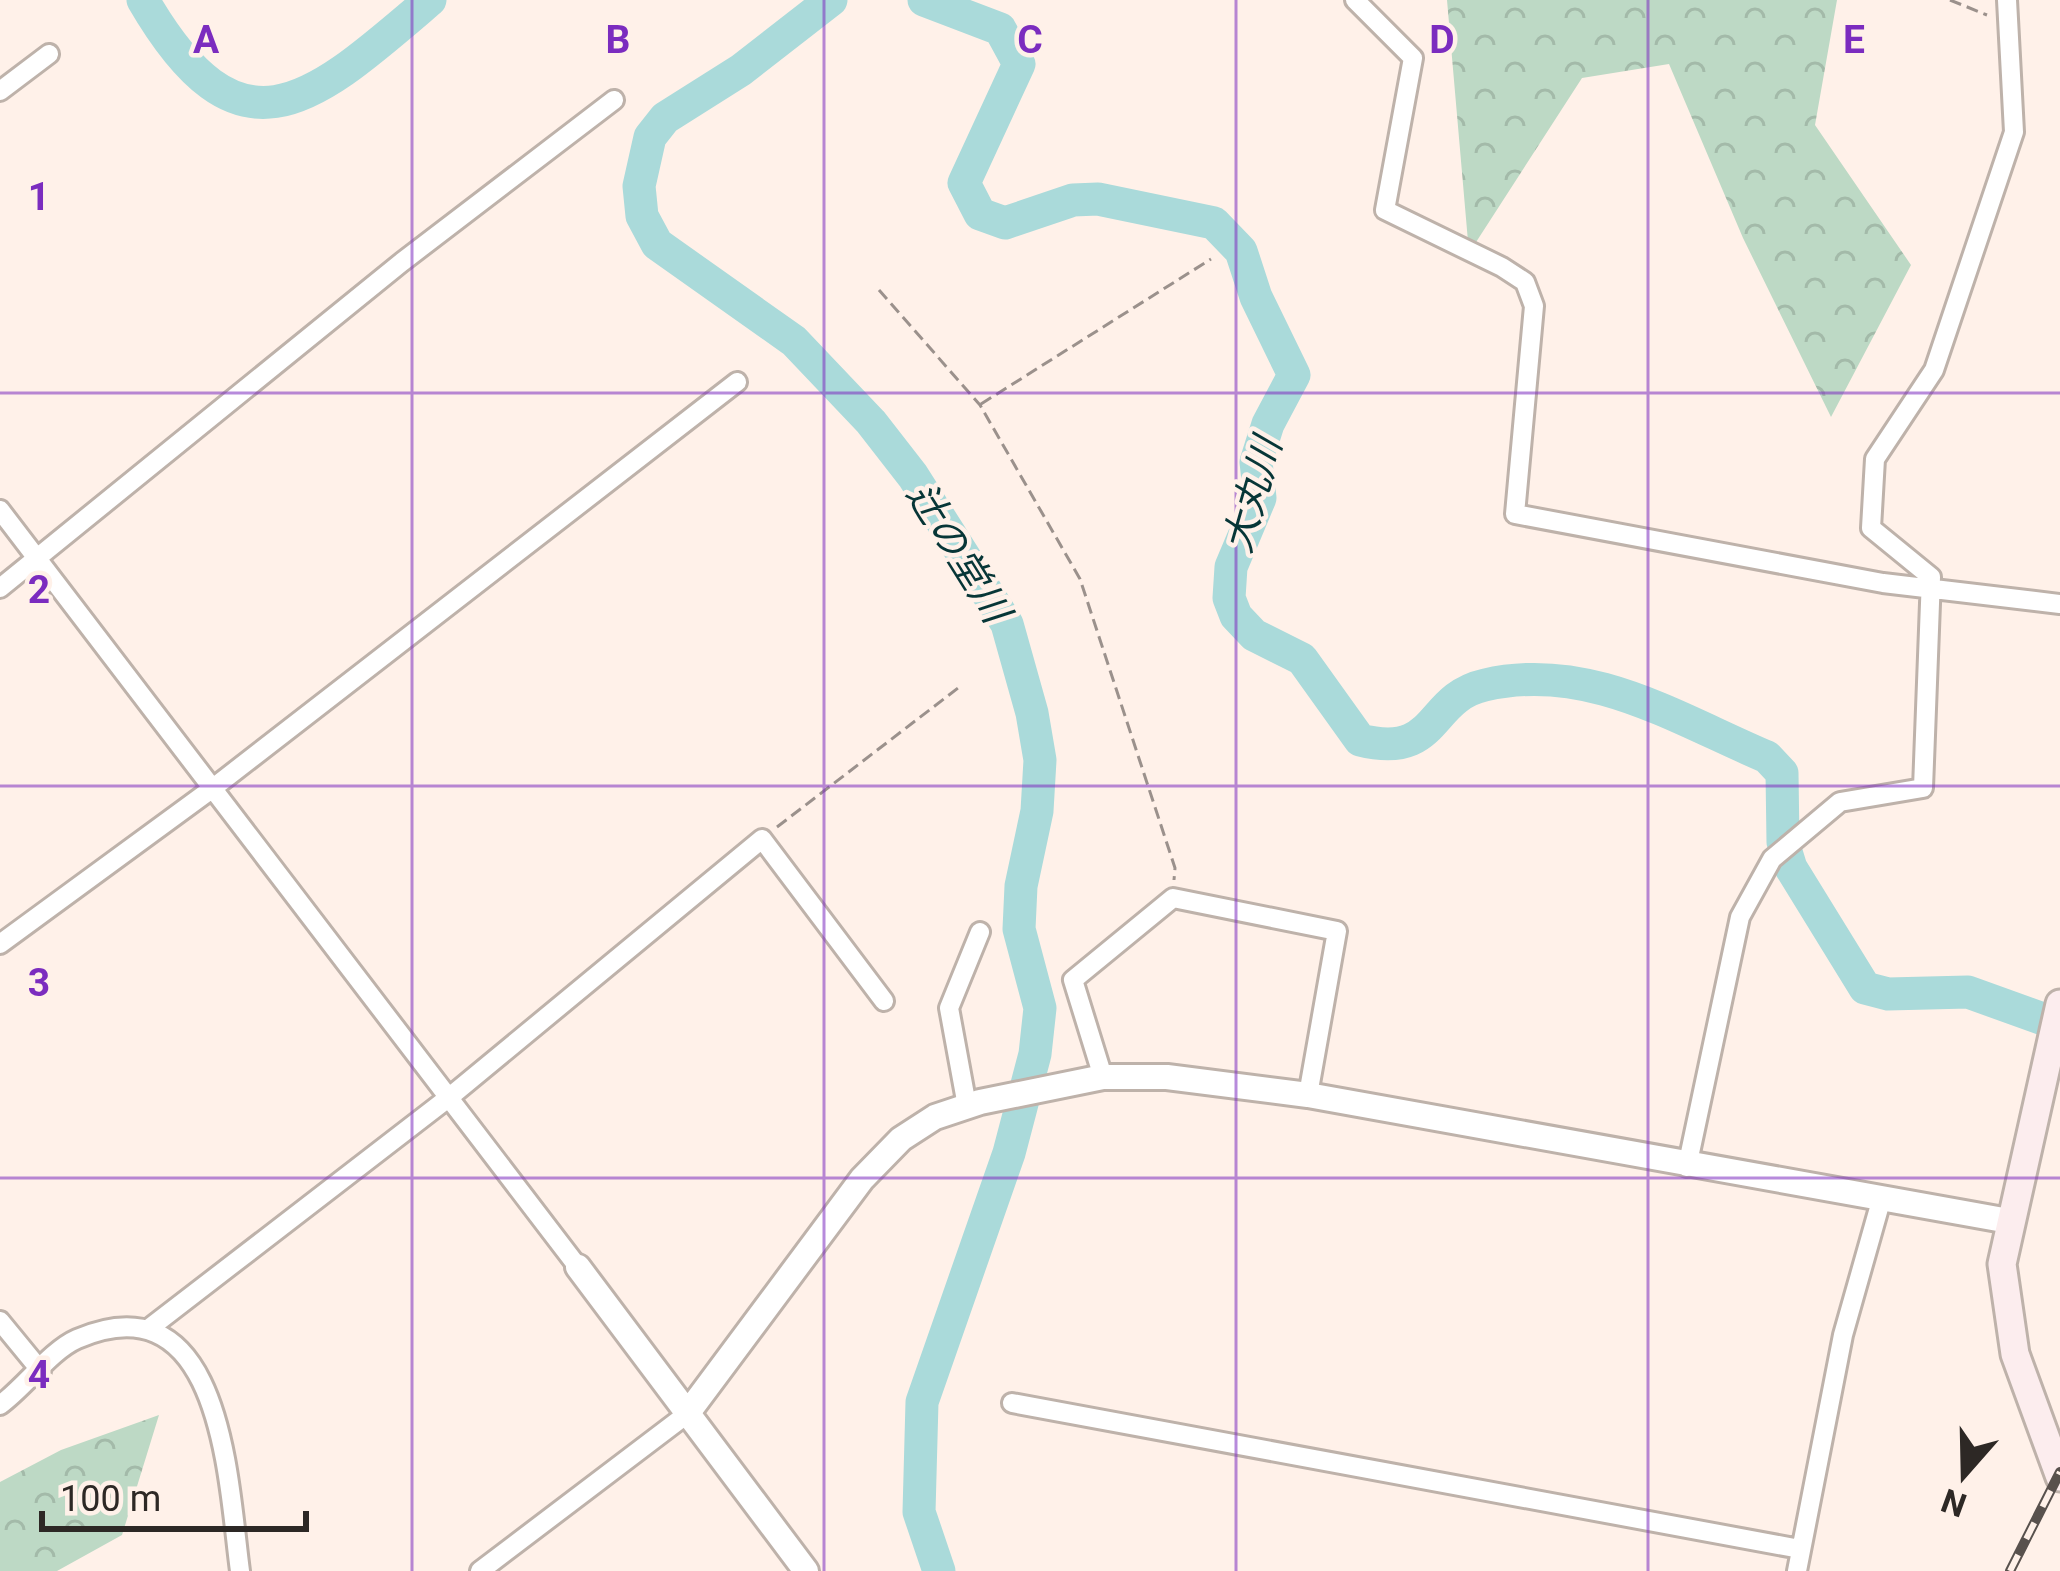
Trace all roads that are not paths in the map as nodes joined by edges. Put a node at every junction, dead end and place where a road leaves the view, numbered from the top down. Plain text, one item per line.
1 (1355, 0) edge
2 (2007, 0) edge
3 (49, 54) dead end
4 (0, 91) edge
5 (614, 100) dead end
6 (736, 382) dead end
7 (0, 510) edge
8 (38, 559) junction
9 (0, 588) edge
10 (1931, 588) junction
11 (2060, 604) edge
12 (213, 788) junction
13 (980, 932) dead end
14 (0, 944) edge
15 (884, 1001) dead end
16 (2060, 1004) edge
17 (1095, 1079) junction
18 (452, 1095) junction
19 (1308, 1095) junction
20 (974, 1104) junction
21 (1688, 1167) junction
22 (1881, 1202) junction
23 (2009, 1221) junction
24 (578, 1267) joint
25 (0, 1321) edge
26 (147, 1330) junction
27 (41, 1372) junction
28 (1012, 1403) dead end
29 (0, 1405) edge
30 (687, 1414) junction
31 (2060, 1477) edge
32 (1800, 1549) junction
33 (240, 1571) edge
34 (480, 1571) edge
35 (806, 1571) edge
36 (1797, 1571) edge

1 - 10 street
2 - 10 street
3 - 4 street
5 - 8 street
6 - 12 street
7 - 8 street
8 - 9 street
8 - 12 street
10 - 11 street
10 - 21 street
12 - 14 street
12 - 18 street
13 - 20 street
15 - 18 street
16 - 23 main road
17 - 19 street
17 - 19 street
17 - 20 street
18 - 24 street
18 - 26 street
19 - 21 street
20 - 30 street
21 - 22 street
22 - 23 street
22 - 32 street
23 - 31 main road
24 - 30 street
25 - 27 street
26 - 27 street
26 - 33 street
27 - 29 street
28 - 32 street
30 - 34 street
30 - 35 street
32 - 36 street

